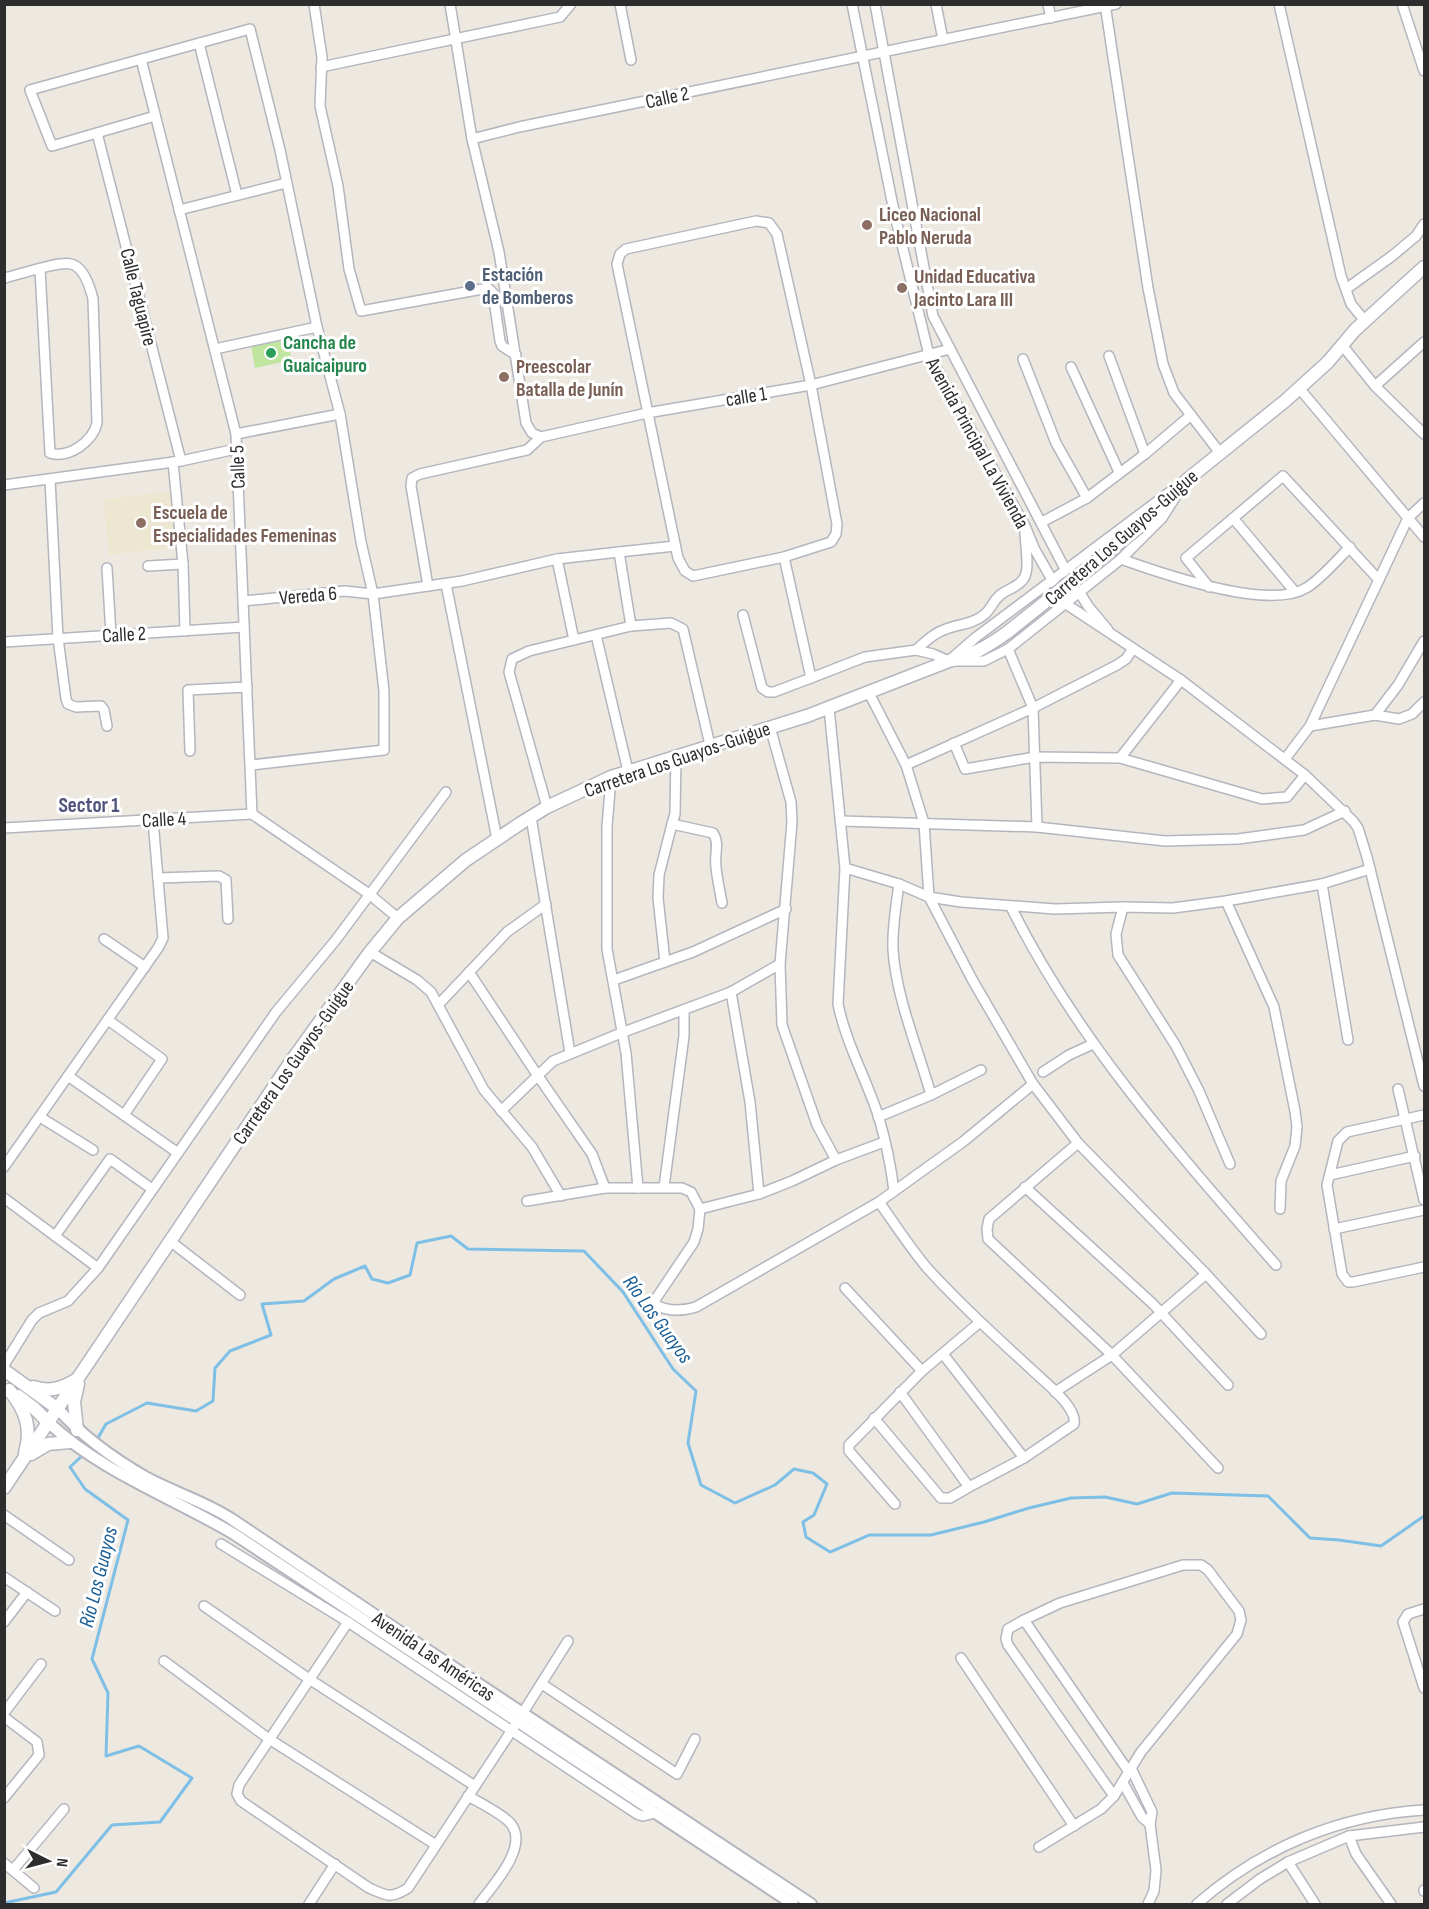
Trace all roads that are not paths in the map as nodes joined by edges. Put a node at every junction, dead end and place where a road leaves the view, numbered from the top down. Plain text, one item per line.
1 (314, 4) edge
2 (450, 4) edge
3 (571, 4) edge
4 (620, 4) edge
5 (852, 4) edge
6 (875, 4) edge
7 (936, 4) edge
8 (1048, 4) edge
9 (1116, 4) edge
10 (1279, 4) edge
11 (1402, 4) edge
12 (1105, 6) edge
13 (1051, 18) junction
14 (455, 38) junction
15 (944, 40) junction
16 (199, 44) junction
17 (885, 52) junction
18 (863, 56) junction
19 (141, 59) junction
20 (631, 60) dead end
21 (321, 67) junction
22 (1425, 70) edge
23 (155, 116) junction
24 (97, 133) junction
25 (472, 139) junction
26 (286, 183) junction
27 (237, 195) junction
28 (179, 210) junction
29 (1425, 224) edge
30 (1425, 267) edge
31 (40, 269) junction
32 (4, 278) edge
33 (1346, 289) junction
34 (1365, 321) junction
35 (317, 327) junction
36 (1425, 342) edge
37 (1342, 345) junction
38 (215, 349) junction
39 (950, 349) junction
40 (516, 355) junction
41 (929, 355) junction
42 (1109, 356) dead end
43 (1023, 359) dead end
44 (1071, 367) dead end
45 (812, 386) junction
46 (1375, 386) junction
47 (1299, 388) junction
48 (647, 413) junction
49 (340, 414) junction
50 (1191, 415) junction
51 (236, 434) junction
52 (1425, 434) edge
53 (542, 437) junction
54 (236, 449) junction
55 (1220, 453) junction
56 (1145, 454) junction
57 (177, 461) junction
58 (1119, 472) junction
59 (50, 479) junction
60 (1188, 479) junction
61 (4, 485) edge
62 (1087, 498) junction
63 (1425, 503) edge
64 (1233, 518) junction
65 (1408, 518) junction
66 (1042, 522) junction
67 (1025, 526) junction
68 (1425, 537) edge
69 (675, 546) junction
70 (1350, 547) junction
71 (619, 552) junction
72 (784, 557) junction
73 (557, 559) junction
74 (1121, 559) junction
75 (183, 564) junction
76 (148, 566) dead end
77 (107, 568) dead end
78 (1065, 569) junction
79 (1051, 580) junction
80 (1379, 580) junction
81 (446, 584) junction
82 (428, 586) junction
83 (1209, 587) junction
84 (1079, 592) junction
85 (1295, 592) junction
86 (373, 594) junction
87 (243, 601) junction
88 (1066, 604) junction
89 (743, 615) dead end
90 (631, 626) junction
91 (244, 627) junction
92 (185, 631) junction
93 (111, 635) junction
94 (596, 635) junction
95 (58, 638) junction
96 (1116, 639) junction
97 (574, 640) junction
98 (1425, 641) edge
99 (4, 642) edge
100 (1008, 649) junction
101 (916, 650) junction
102 (1132, 650) junction
103 (949, 661) junction
104 (811, 678) junction
105 (1181, 680) junction
106 (247, 687) junction
107 (868, 693) junction
108 (1425, 702) edge
109 (829, 708) junction
110 (1033, 708) junction
111 (1375, 715) junction
112 (107, 726) dead end
113 (1310, 726) junction
114 (770, 727) junction
115 (954, 743) junction
116 (710, 745) junction
117 (190, 750) dead end
118 (676, 756) junction
119 (1035, 757) junction
120 (1120, 758) junction
121 (1285, 759) junction
122 (250, 765) junction
123 (906, 765) junction
124 (628, 771) junction
125 (1305, 775) junction
126 (611, 777) junction
127 (446, 792) dead end
128 (547, 807) junction
129 (1345, 811) junction
130 (252, 814) junction
131 (531, 817) junction
132 (153, 820) junction
133 (842, 821) junction
134 (924, 823) junction
135 (672, 824) junction
136 (1037, 826) junction
137 (4, 828) edge
138 (497, 839) junction
139 (845, 868) junction
140 (1370, 869) junction
141 (158, 878) junction
142 (899, 884) junction
143 (1322, 884) junction
144 (369, 894) junction
145 (929, 897) junction
146 (1226, 901) junction
147 (722, 903) dead end
148 (546, 904) junction
149 (1011, 906) junction
150 (1123, 907) junction
151 (786, 909) junction
152 (398, 918) junction
153 (228, 920) dead end
154 (104, 939) dead end
155 (370, 952) junction
156 (665, 962) junction
157 (780, 964) junction
158 (145, 967) junction
159 (469, 972) junction
160 (614, 980) junction
161 (731, 992) junction
162 (439, 1004) junction
163 (684, 1010) junction
164 (108, 1020) junction
165 (621, 1033) junction
166 (1348, 1040) dead end
167 (1093, 1044) junction
168 (570, 1053) junction
169 (981, 1070) dead end
170 (1043, 1072) dead end
171 (68, 1076) junction
172 (538, 1076) junction
173 (1033, 1084) junction
174 (1425, 1086) edge
175 (1398, 1089) dead end
176 (931, 1095) junction
177 (501, 1111) junction
178 (124, 1115) junction
179 (1425, 1115) edge
180 (40, 1117) junction
181 (878, 1118) junction
182 (1406, 1119) junction
183 (884, 1142) junction
184 (1078, 1143) junction
185 (93, 1150) dead end
186 (178, 1153) junction
187 (1415, 1156) junction
188 (836, 1160) junction
189 (1230, 1164) dead end
190 (4, 1167) edge
191 (1330, 1176) junction
192 (664, 1187) junction
193 (1025, 1187) junction
194 (605, 1188) junction
195 (638, 1188) junction
196 (153, 1189) junction
197 (894, 1191) junction
198 (759, 1194) junction
199 (561, 1196) junction
200 (4, 1198) edge
201 (1425, 1200) edge
202 (527, 1201) dead end
203 (879, 1202) junction
204 (700, 1209) junction
205 (1280, 1209) dead end
206 (1425, 1210) edge
207 (1334, 1229) junction
208 (55, 1236) junction
209 (171, 1241) junction
210 (1276, 1265) dead end
211 (1425, 1267) edge
212 (98, 1268) junction
213 (1206, 1274) junction
214 (845, 1288) dead end
215 (240, 1294) dead end
216 (1161, 1313) junction
217 (980, 1322) junction
218 (1261, 1334) dead end
219 (943, 1354) junction
220 (1112, 1355) junction
221 (4, 1365) edge
222 (4, 1370) edge
223 (922, 1371) junction
224 (79, 1377) junction
225 (24, 1384) junction
226 (1228, 1385) dead end
227 (7, 1389) edge
228 (900, 1392) junction
229 (1055, 1392) junction
230 (58, 1409) junction
231 (874, 1418) junction
232 (49, 1423) junction
233 (80, 1433) junction
234 (74, 1444) junction
235 (1023, 1458) junction
236 (23, 1460) junction
237 (1218, 1468) dead end
238 (969, 1487) junction
239 (4, 1488) edge
240 (895, 1504) dead end
241 (4, 1515) edge
242 (221, 1545) dead end
243 (69, 1560) dead end
244 (4, 1577) edge
245 (27, 1592) junction
246 (204, 1606) dead end
247 (1425, 1609) edge
248 (55, 1611) dead end
249 (1024, 1620) junction
250 (4, 1622) edge
251 (348, 1622) junction
252 (568, 1641) dead end
253 (961, 1658) dead end
254 (164, 1661) dead end
255 (41, 1664) dead end
256 (309, 1679) junction
257 (542, 1684) junction
258 (1425, 1688) edge
259 (4, 1715) edge
260 (517, 1722) junction
261 (269, 1739) junction
262 (695, 1739) dead end
263 (1130, 1770) junction
264 (1123, 1783) junction
265 (475, 1786) junction
266 (468, 1796) junction
267 (1114, 1796) junction
268 (4, 1798) edge
269 (64, 1809) dead end
270 (1425, 1810) edge
271 (1150, 1824) junction
272 (1074, 1826) junction
273 (1425, 1827) edge
274 (1349, 1836) junction
275 (436, 1845) junction
276 (1039, 1847) dead end
277 (1288, 1862) junction
278 (4, 1863) edge
279 (335, 1864) junction
280 (13, 1870) junction
281 (1223, 1884) junction
282 (34, 1888) dead end
283 (396, 1900) edge
284 (1237, 1901) edge
285 (309, 1905) edge
286 (480, 1905) edge
287 (794, 1905) edge
288 (811, 1905) edge
289 (1148, 1905) edge
290 (1197, 1905) edge
291 (1227, 1905) edge
292 (1315, 1905) edge
293 (1391, 1905) edge

1 - 21 street
2 - 14 street
3 - 14 street
4 - 20 street
5 - 18 street, Avenida Principal La Vivienda
6 - 17 street, Avenida Principal La Vivienda
7 - 15 street
8 - 13 street
9 - 12 street
10 - 33 street
11 - 22 street
12 - 13 street
12 - 50 street
13 - 15 street
14 - 21 street
14 - 25 street
15 - 17 street
16 - 19 street
16 - 26 street
16 - 27 street
17 - 18 street, Calle 2
17 - 39 street, Avenida Principal La Vivienda
18 - 25 street, Calle 2
18 - 41 street, Avenida Principal La Vivienda
19 - 23 street, Calle 5
19 - 24 street
21 - 40 street
23 - 24 street
23 - 28 street, Calle 5
24 - 57 street, Calle Taguapire
25 - 40 street
26 - 27 street
26 - 35 street
27 - 28 street
28 - 38 street, Calle 5
29 - 33 street
30 - 34 main road, Carretera Los Guayos-Guigue
31 - 31 street
31 - 32 street
33 - 34 street
34 - 37 main road, Carretera Los Guayos-Guigue
35 - 38 street
35 - 49 street
36 - 46 street
37 - 46 street
37 - 47 main road, Carretera Los Guayos-Guigue
38 - 51 street, Calle 5
39 - 41 street, calle 1
39 - 66 street, Avenida Principal La Vivienda
40 - 53 street
41 - 45 street, calle 1
41 - 67 street, Avenida Principal La Vivienda
42 - 56 street
43 - 62 street
44 - 58 street
45 - 48 street, calle 1
45 - 48 street
45 - 72 street
46 - 52 street
47 - 55 main road, Carretera Los Guayos-Guigue
47 - 65 street
48 - 53 street, calle 1
48 - 69 street
49 - 51 street
49 - 86 street
50 - 55 street
50 - 56 street
51 - 54 street, Calle 5
53 - 82 street, calle 1
54 - 57 street
54 - 87 street, Calle 5
55 - 60 main road, Carretera Los Guayos-Guigue
56 - 58 street
57 - 59 street
57 - 75 street, Calle Taguapire
58 - 62 street
59 - 61 street
59 - 95 street
60 - 74 street
60 - 78 street
60 - 103 main road, Carretera Los Guayos-Guigue, bridge
62 - 66 street
63 - 65 street
64 - 70 street
64 - 83 street
64 - 85 street
65 - 68 street
65 - 80 street
66 - 78 street, Avenida Principal La Vivienda
67 - 79 street, Avenida Principal La Vivienda
67 - 101 street
69 - 71 street, Vereda 6
69 - 72 street
70 - 80 street
70 - 85 street
71 - 73 street, Vereda 6
71 - 90 street
72 - 104 street
73 - 81 street, Vereda 6
73 - 97 street
74 - 83 street
74 - 84 street
75 - 76 street
75 - 92 street, Calle Taguapire
77 - 93 street
78 - 79 street
78 - 84 street, Avenida Principal La Vivienda
79 - 88 street, Avenida Principal La Vivienda
79 - 103 street
80 - 113 street
81 - 82 street, Vereda 6
81 - 138 street
82 - 86 street, Vereda 6
83 - 85 street
84 - 88 street
84 - 96 street, Avenida Principal La Vivienda
86 - 87 street, Vereda 6
86 - 122 street
87 - 91 street, Calle 5
88 - 96 street, Avenida Principal La Vivienda
88 - 100 street
89 - 104 street
90 - 94 street
90 - 116 street
91 - 92 street, Calle 2
91 - 106 street, Calle 5
92 - 93 street, Calle 2
93 - 95 street, Calle 2
94 - 97 street
94 - 124 street
95 - 99 street, Calle 2
95 - 112 street
96 - 102 street, Avenida Principal La Vivienda
97 - 128 street
98 - 111 street
100 - 103 street
100 - 110 street
101 - 103 street
101 - 104 street
102 - 105 street, Avenida Principal La Vivienda
102 - 110 street
103 - 107 main road, Carretera Los Guayos-Guigue
105 - 120 street
105 - 121 street, Avenida Principal La Vivienda
106 - 117 street
106 - 122 street, Calle 5
107 - 109 main road, Carretera Los Guayos-Guigue
107 - 123 street
108 - 111 street
109 - 114 main road, Carretera Los Guayos-Guigue
109 - 133 street
110 - 115 street
110 - 119 street
111 - 113 street
113 - 121 street
114 - 116 main road, Carretera Los Guayos-Guigue
114 - 151 street
115 - 119 street
115 - 123 street
116 - 118 main road, Carretera Los Guayos-Guigue
118 - 124 main road, Carretera Los Guayos-Guigue
118 - 135 street
119 - 120 street
119 - 136 street
120 - 125 street
121 - 125 street, Avenida Principal La Vivienda
122 - 130 street, Calle 5
123 - 134 street
124 - 126 main road, Carretera Los Guayos-Guigue
125 - 129 street, Avenida Principal La Vivienda
126 - 128 main road, Carretera Los Guayos-Guigue
126 - 160 street
127 - 144 street
128 - 131 main road, Carretera Los Guayos-Guigue
129 - 136 street
129 - 140 street, Avenida Principal La Vivienda
130 - 132 street, Calle 4
130 - 144 street
131 - 138 main road, Carretera Los Guayos-Guigue
131 - 148 street
132 - 137 street, Calle 4
132 - 141 street
133 - 134 street
133 - 139 street
134 - 136 street
134 - 145 street
135 - 147 street
135 - 156 street
138 - 152 main road, Carretera Los Guayos-Guigue
139 - 142 street
139 - 181 street
140 - 143 street
140 - 174 street, Avenida Principal La Vivienda
141 - 153 street
141 - 158 street
142 - 145 street
142 - 176 street
143 - 146 street
143 - 166 street
144 - 152 street
144 - 186 street
145 - 149 street
145 - 173 street
146 - 150 street
146 - 205 street
148 - 159 street
148 - 168 street
149 - 150 street
149 - 167 street
150 - 189 street
151 - 156 street
151 - 157 street
152 - 155 main road, Carretera Los Guayos-Guigue
154 - 158 street
155 - 162 street
155 - 209 main road, Carretera Los Guayos-Guigue
156 - 160 street
157 - 161 street
157 - 188 street
158 - 164 street
159 - 162 street
159 - 172 street
160 - 165 street
161 - 163 street
161 - 198 street
162 - 177 street
163 - 165 street
163 - 192 street
164 - 171 street
164 - 178 street
165 - 168 street
165 - 195 street
167 - 170 street
167 - 210 street
168 - 172 street
169 - 176 street
171 - 178 street
171 - 180 street
172 - 177 street
172 - 194 street
173 - 184 street
173 - 197 street
175 - 182 street
176 - 181 street
177 - 199 street
178 - 186 street
179 - 182 street
180 - 185 street
180 - 190 street
181 - 183 street
182 - 187 street
182 - 191 street
183 - 188 street
183 - 197 street
184 - 193 street
184 - 213 street
186 - 196 street
187 - 191 street
187 - 201 street
188 - 198 street
191 - 207 street
192 - 195 street
192 - 204 street
193 - 216 street
193 - 220 street
194 - 195 street
194 - 199 street
196 - 208 street
196 - 212 street
197 - 203 street
198 - 204 street
199 - 202 street
200 - 208 street
203 - 204 street
203 - 217 street
206 - 207 street
207 - 211 street
208 - 212 street
209 - 215 street
209 - 224 main road, Carretera Los Guayos-Guigue
212 - 221 street
213 - 216 street
213 - 218 street
214 - 223 street
216 - 220 street
216 - 226 street
217 - 219 street
217 - 229 street
219 - 223 street
219 - 235 street
220 - 229 street
220 - 237 street
222 - 225 main road
223 - 228 street
224 - 225 main road
224 - 230 main road, Carretera Los Guayos-Guigue
224 - 233 main road
225 - 230 main road
227 - 232 main road
227 - 236 main road
228 - 231 street
228 - 238 street
229 - 235 street
230 - 232 main road, Carretera Los Guayos-Guigue
230 - 233 street, Avenida Las Américas
231 - 238 street
231 - 240 street
232 - 234 street, Avenida Las Américas
232 - 236 main road, Carretera Los Guayos-Guigue
233 - 260 street, Avenida Las Américas
234 - 236 main road
234 - 260 street, Avenida Las Américas
235 - 238 street
236 - 239 main road, Carretera Los Guayos-Guigue
241 - 243 street
242 - 251 street
244 - 245 street
245 - 248 street
245 - 250 street
246 - 256 street
247 - 258 street
249 - 263 street
249 - 263 street
249 - 267 street
251 - 256 street
251 - 260 street
252 - 257 street
253 - 272 street
254 - 261 street
255 - 259 street
256 - 261 street
256 - 265 street
257 - 260 street
257 - 262 street
259 - 268 street
260 - 265 street
260 - 287 street, Avenida Las Américas
260 - 288 street, Avenida Las Américas
261 - 275 street
261 - 279 street
263 - 264 street
263 - 271 street
264 - 267 street
264 - 271 street
265 - 266 street
266 - 275 street
266 - 286 street
267 - 272 street
269 - 280 street
270 - 281 street
271 - 289 street
272 - 276 street
273 - 274 street
274 - 277 street
274 - 293 street
275 - 283 street
277 - 284 street
277 - 292 street
278 - 280 street
279 - 283 street
279 - 285 street
280 - 282 street
281 - 284 street
281 - 290 street
284 - 291 street

